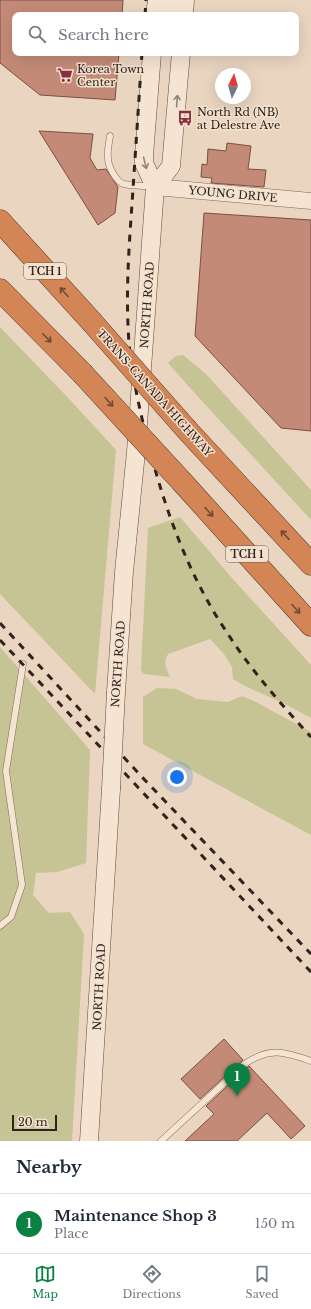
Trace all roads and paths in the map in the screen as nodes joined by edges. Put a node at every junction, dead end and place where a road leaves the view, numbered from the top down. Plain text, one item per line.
1 (157, 0) edge
2 (168, 0) edge
3 (185, 0) edge
4 (155, 12) edge
5 (174, 12) edge
6 (184, 12) edge
7 (154, 56) edge
8 (181, 56) edge
9 (110, 136) dead end
10 (156, 187) junction
11 (311, 201) edge
12 (0, 221) edge
13 (0, 290) edge
14 (311, 564) edge
15 (311, 625) edge
16 (23, 664) dead end
17 (0, 926) edge
18 (311, 1061) edge
19 (89, 1141) edge
20 (161, 1141) edge

1 - 4 main road
2 - 5 main road
3 - 6 main road
7 -> 10 main road
10 -> 8 main road
9 - 10 lane
10 - 11 street, YOUNG DRIVE
10 - 19 main road, NORTH ROAD, bridge
14 -> 12 highway, TRANS-CANADA HIGHWAY / TCH 1, bridge
13 -> 15 highway, TCH 1, bridge
16 - 17 lane
18 - 20 lane

